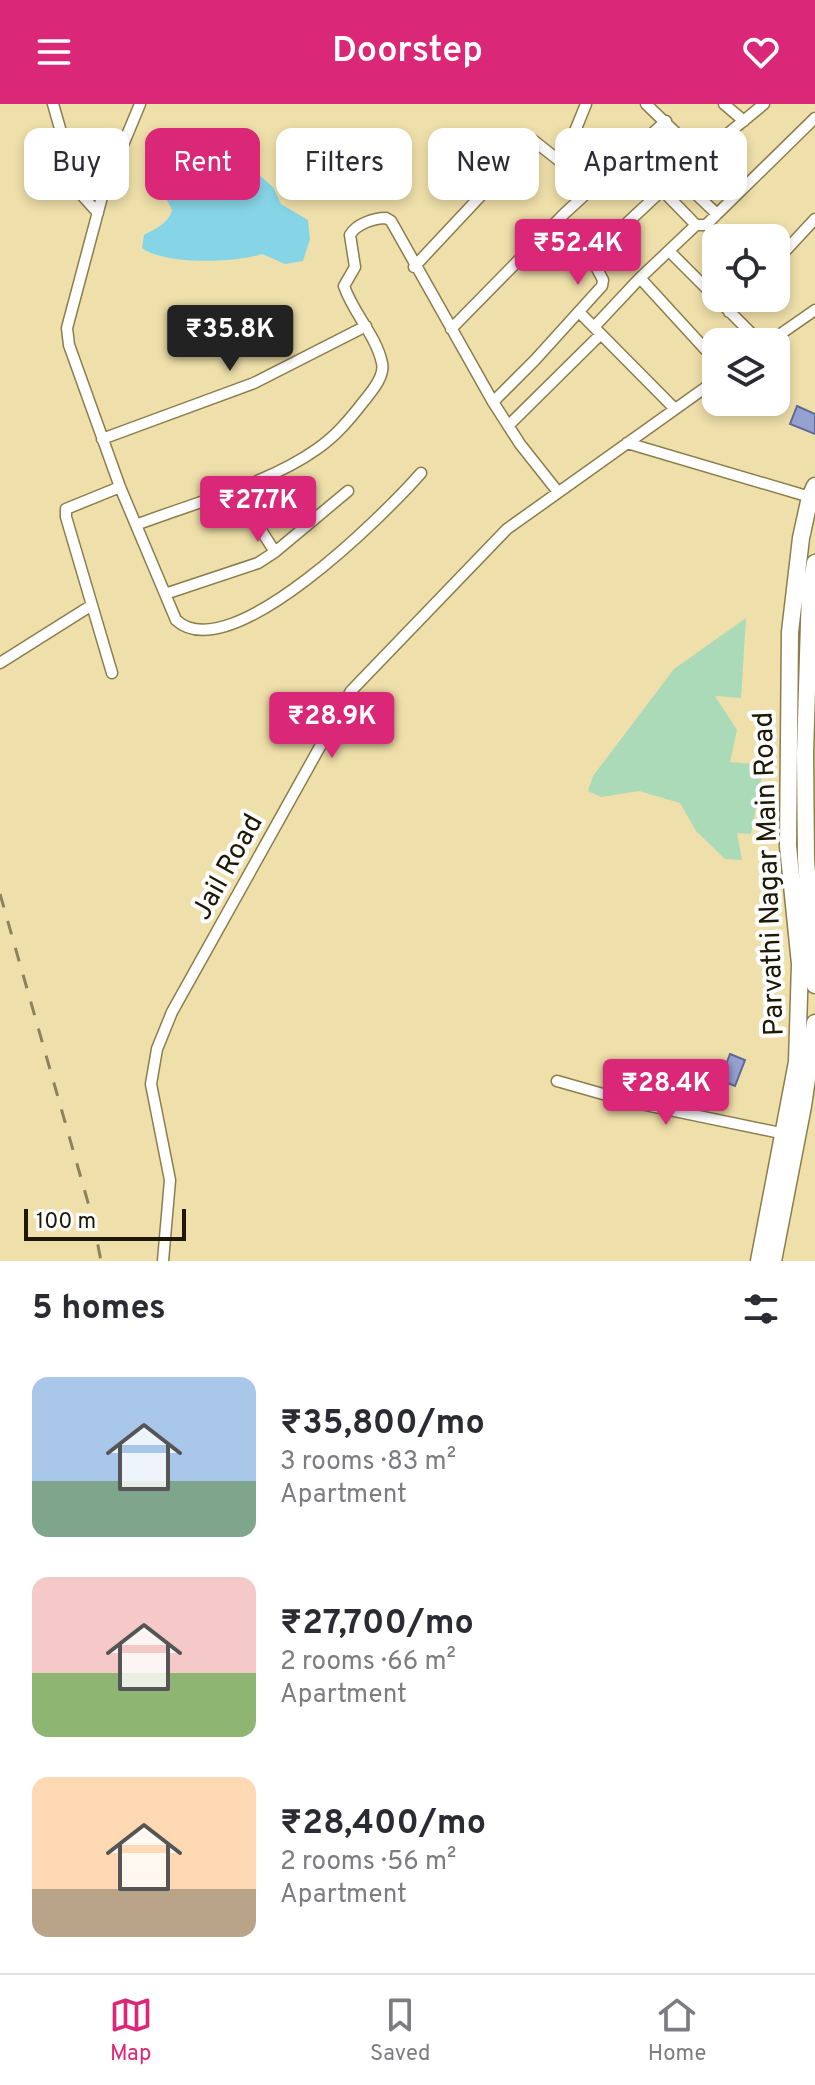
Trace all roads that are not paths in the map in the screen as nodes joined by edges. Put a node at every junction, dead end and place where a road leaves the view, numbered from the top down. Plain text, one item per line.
1 (53, 104) edge
2 (140, 104) edge
3 (586, 104) edge
4 (646, 104) edge
5 (724, 104) edge
6 (764, 104) edge
7 (815, 118) edge
8 (666, 121) junction
9 (744, 121) junction
10 (673, 128) edge
11 (735, 128) edge
12 (651, 200) edge
13 (672, 200) edge
14 (702, 200) edge
15 (98, 213) junction
16 (717, 214) junction
17 (815, 219) edge
18 (696, 225) junction
19 (790, 246) edge
20 (669, 251) junction
21 (414, 267) junction
22 (640, 278) junction
23 (702, 285) edge
24 (815, 310) edge
25 (579, 312) junction
26 (729, 312) edge
27 (366, 326) junction
28 (746, 328) edge
29 (789, 328) edge
30 (451, 329) junction
31 (598, 331) junction
32 (702, 346) edge
33 (702, 390) edge
34 (493, 402) junction
35 (675, 409) junction
36 (508, 426) junction
37 (102, 439) junction
38 (627, 443) junction
39 (421, 473) dead end
40 (238, 486) junction
41 (120, 487) junction
42 (348, 491) dead end
43 (812, 491) edge
44 (558, 492) junction
45 (136, 525) junction
46 (275, 552) junction
47 (815, 563) edge
48 (165, 594) junction
49 (92, 605) junction
50 (0, 663) edge
51 (112, 673) dead end
52 (804, 870) edge
53 (815, 985) edge
54 (815, 1023) edge
55 (557, 1081) dead end
56 (810, 1092) edge
57 (785, 1134) junction
58 (163, 1261) edge
59 (759, 1261) edge
60 (773, 1261) edge

1 - 15 street
2 - 15 street
3 - 21 street
4 - 8 street
5 - 9 street
6 - 9 street
7 - 16 street
8 - 10 street
8 - 30 street
9 - 11 street
12 - 25 street
13 - 18 street
14 - 16 street
15 - 37 street
16 - 18 street
17 - 19 street
18 - 20 street
20 - 22 street
20 - 23 street
21 - 27 street
21 - 30 street
22 - 31 street
22 - 32 street
24 - 29 street
25 - 31 street
25 - 34 street
26 - 28 street
27 - 37 street
27 - 40 street
30 - 34 street
31 - 35 street
31 - 36 street
33 - 35 street, Jail Road
34 - 36 street
35 - 38 street, Jail Road
36 - 44 street
37 - 41 street
38 - 43 street
38 - 44 street, Jail Road
39 - 48 street
40 - 45 street
40 - 46 street
41 - 45 street
41 - 49 street
42 - 46 street
43 - 52 main road, Parvathi Nagar Main Road
44 - 58 street, Jail Road
45 - 48 street
46 - 48 street
47 - 52 main road, Parvathi Nagar Main Road
49 - 50 street
49 - 51 street
52 - 53 main road, Parvathi Nagar Main Road
52 - 57 main road, Parvathi Nagar Main Road
54 - 56 main road, Parvathi Nagar Main Road
55 - 57 street
56 - 60 main road, Parvathi Nagar Main Road
57 - 59 main road, Parvathi Nagar Main Road

